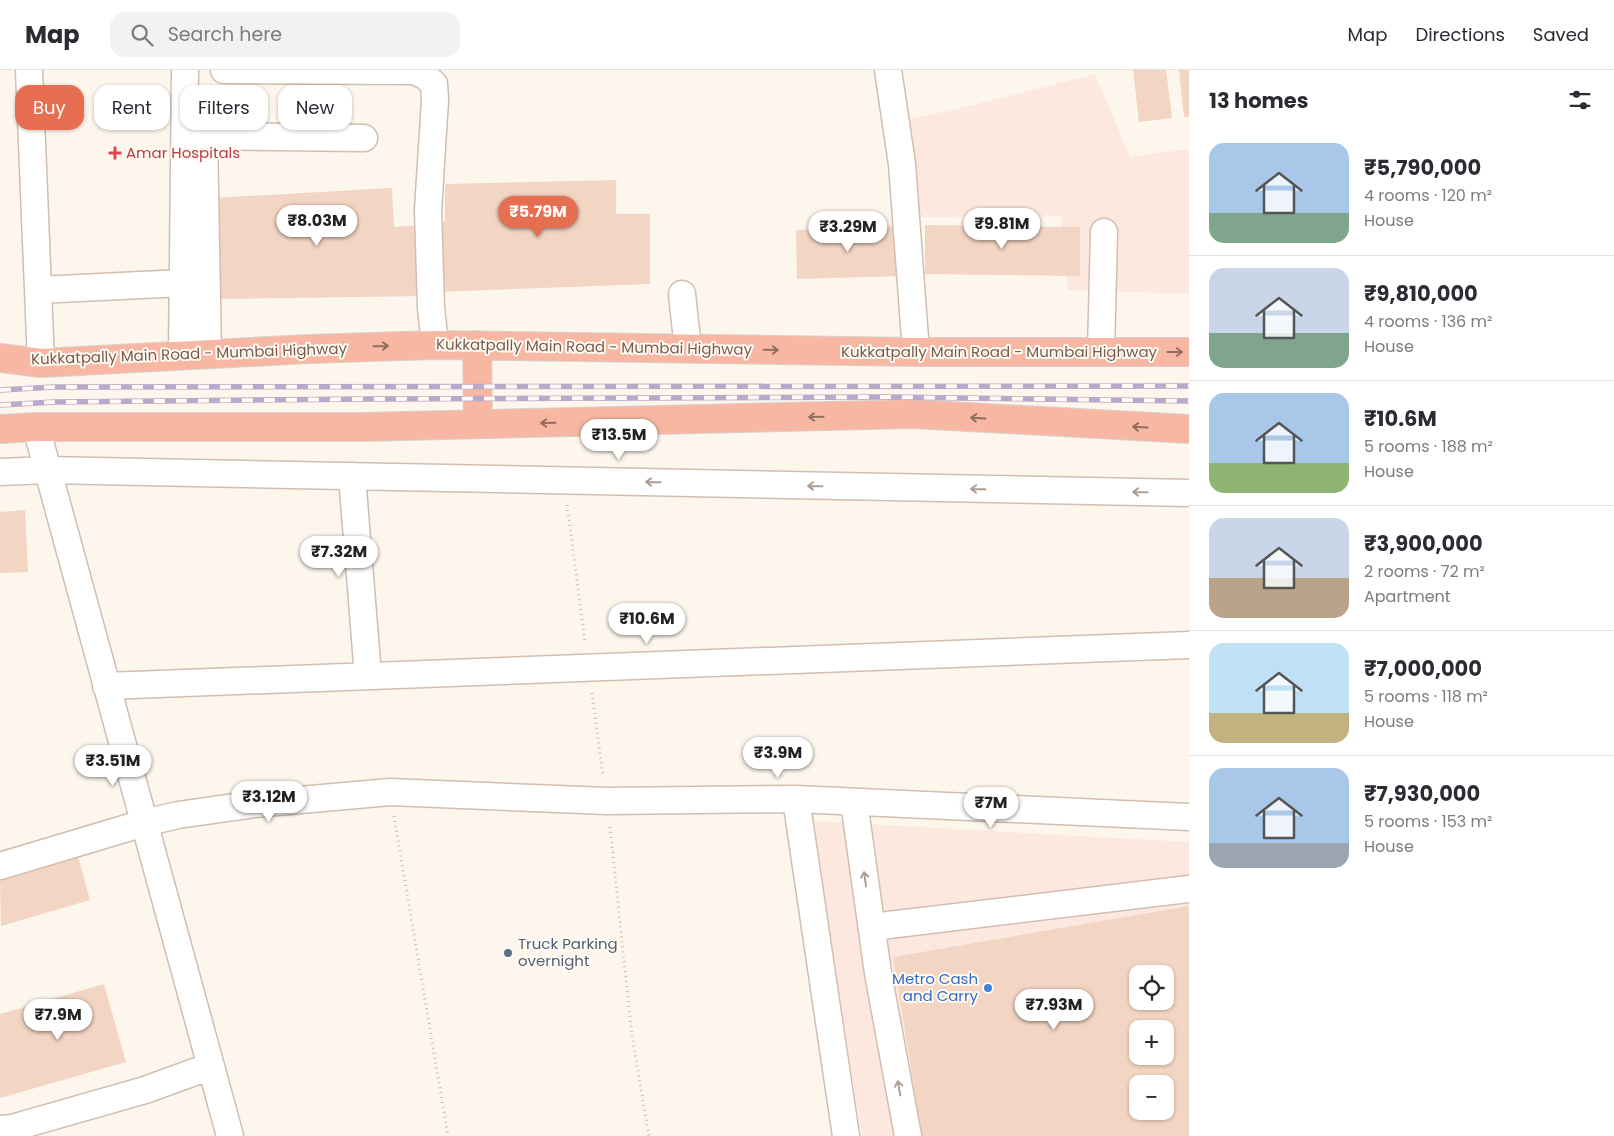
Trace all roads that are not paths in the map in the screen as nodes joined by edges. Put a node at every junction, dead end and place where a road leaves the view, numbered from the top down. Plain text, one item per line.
1 (29, 70) edge
2 (186, 70) edge
3 (224, 70) edge
4 (888, 70) edge
5 (364, 138) dead end
6 (1104, 232) dead end
7 (183, 283) junction
8 (38, 290) junction
9 (682, 294) dead end
10 (435, 345) junction
11 (477, 345) junction
12 (688, 348) junction
13 (916, 352) junction
14 (1101, 352) junction
15 (1189, 352) edge
16 (195, 354) junction
17 (0, 358) edge
18 (41, 362) junction
19 (478, 424) junction
20 (36, 427) junction
21 (0, 429) edge
22 (1189, 429) edge
23 (47, 470) junction
24 (0, 472) edge
25 (352, 476) junction
26 (1189, 494) edge
27 (1189, 645) edge
28 (368, 676) junction
29 (106, 686) junction
30 (796, 799) junction
31 (854, 802) junction
32 (1189, 818) edge
33 (144, 823) junction
34 (0, 866) edge
35 (1189, 889) edge
36 (872, 927) junction
37 (211, 1066) junction
38 (0, 1129) edge
39 (230, 1136) edge
40 (846, 1136) edge
41 (908, 1136) edge

1 - 8 street
2 - 7 street
3 - 10 street
4 - 13 street
5 - 16 street
6 - 14 street
7 - 8 street
7 - 16 street
8 - 18 street
9 - 12 street
10 - 11 highway, Kukkatpally Main Road - Mumbai Highway
16 -> 10 highway, Kukkatpally Main Road - Mumbai Highway
11 - 12 highway, Kukkatpally Main Road - Mumbai Highway
11 - 19 highway
12 -> 13 highway, Kukkatpally Main Road - Mumbai Highway
13 - 14 highway, Kukkatpally Main Road - Mumbai Highway
14 -> 15 highway, Kukkatpally Main Road - Mumbai Highway
16 - 18 highway, Kukkatpally Main Road - Mumbai Highway
17 - 18 highway, Kukkatpally Main Road - Mumbai Highway
19 - 20 highway
22 -> 19 highway
20 - 21 highway
20 - 23 street
23 - 24 street
23 - 25 street
23 - 29 street
26 -> 25 street
25 - 28 street
27 - 28 street
28 - 29 street
29 - 33 street
30 - 31 street
30 - 33 street
30 - 40 street
31 - 32 street
36 -> 31 street
33 - 34 street
33 - 37 street
35 - 36 street
41 -> 36 street
37 - 38 street
37 - 39 street

